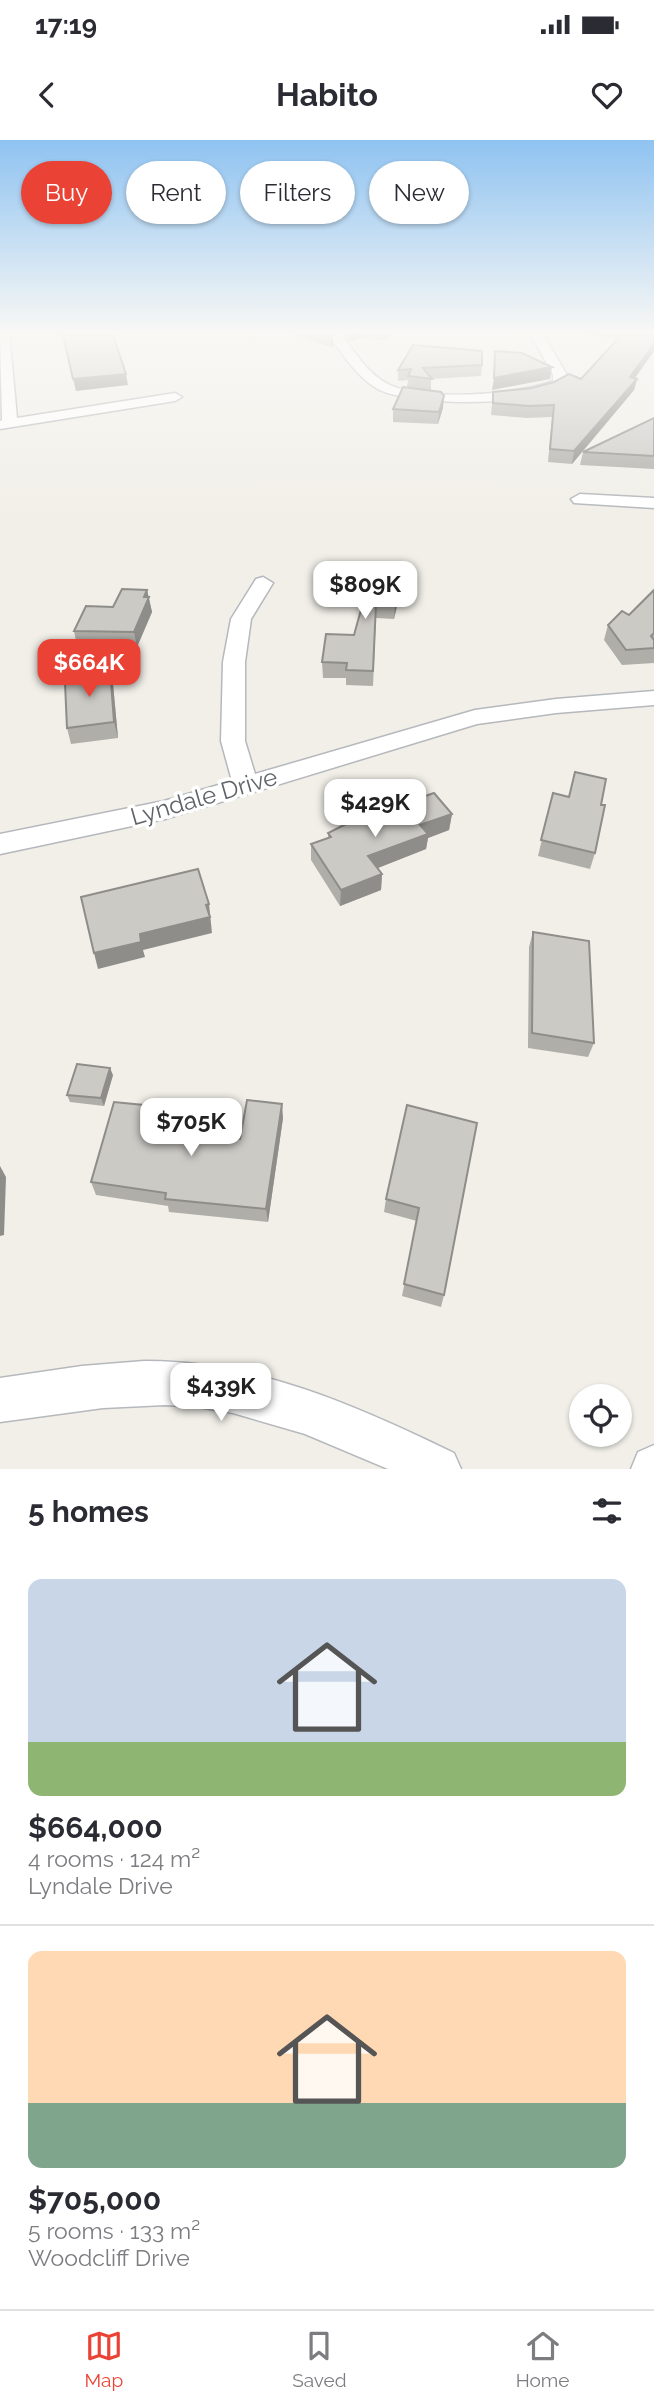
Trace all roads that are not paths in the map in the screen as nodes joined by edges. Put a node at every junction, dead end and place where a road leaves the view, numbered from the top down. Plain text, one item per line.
1 (4, 393) edge
2 (405, 393) edge
3 (526, 393) edge
4 (175, 397) dead end
5 (5, 424) edge
6 (580, 499) dead end
7 (654, 503) edge
8 (263, 583) dead end
9 (654, 698) edge
10 (246, 785) junction
11 (0, 844) edge
12 (0, 1400) edge
13 (438, 1469) edge

1 - 5 street
2 - 3 street
4 - 5 street
6 - 7 street
8 - 10 street
9 - 10 street, Lyndale Drive
10 - 11 street, Lyndale Drive
12 - 13 street

